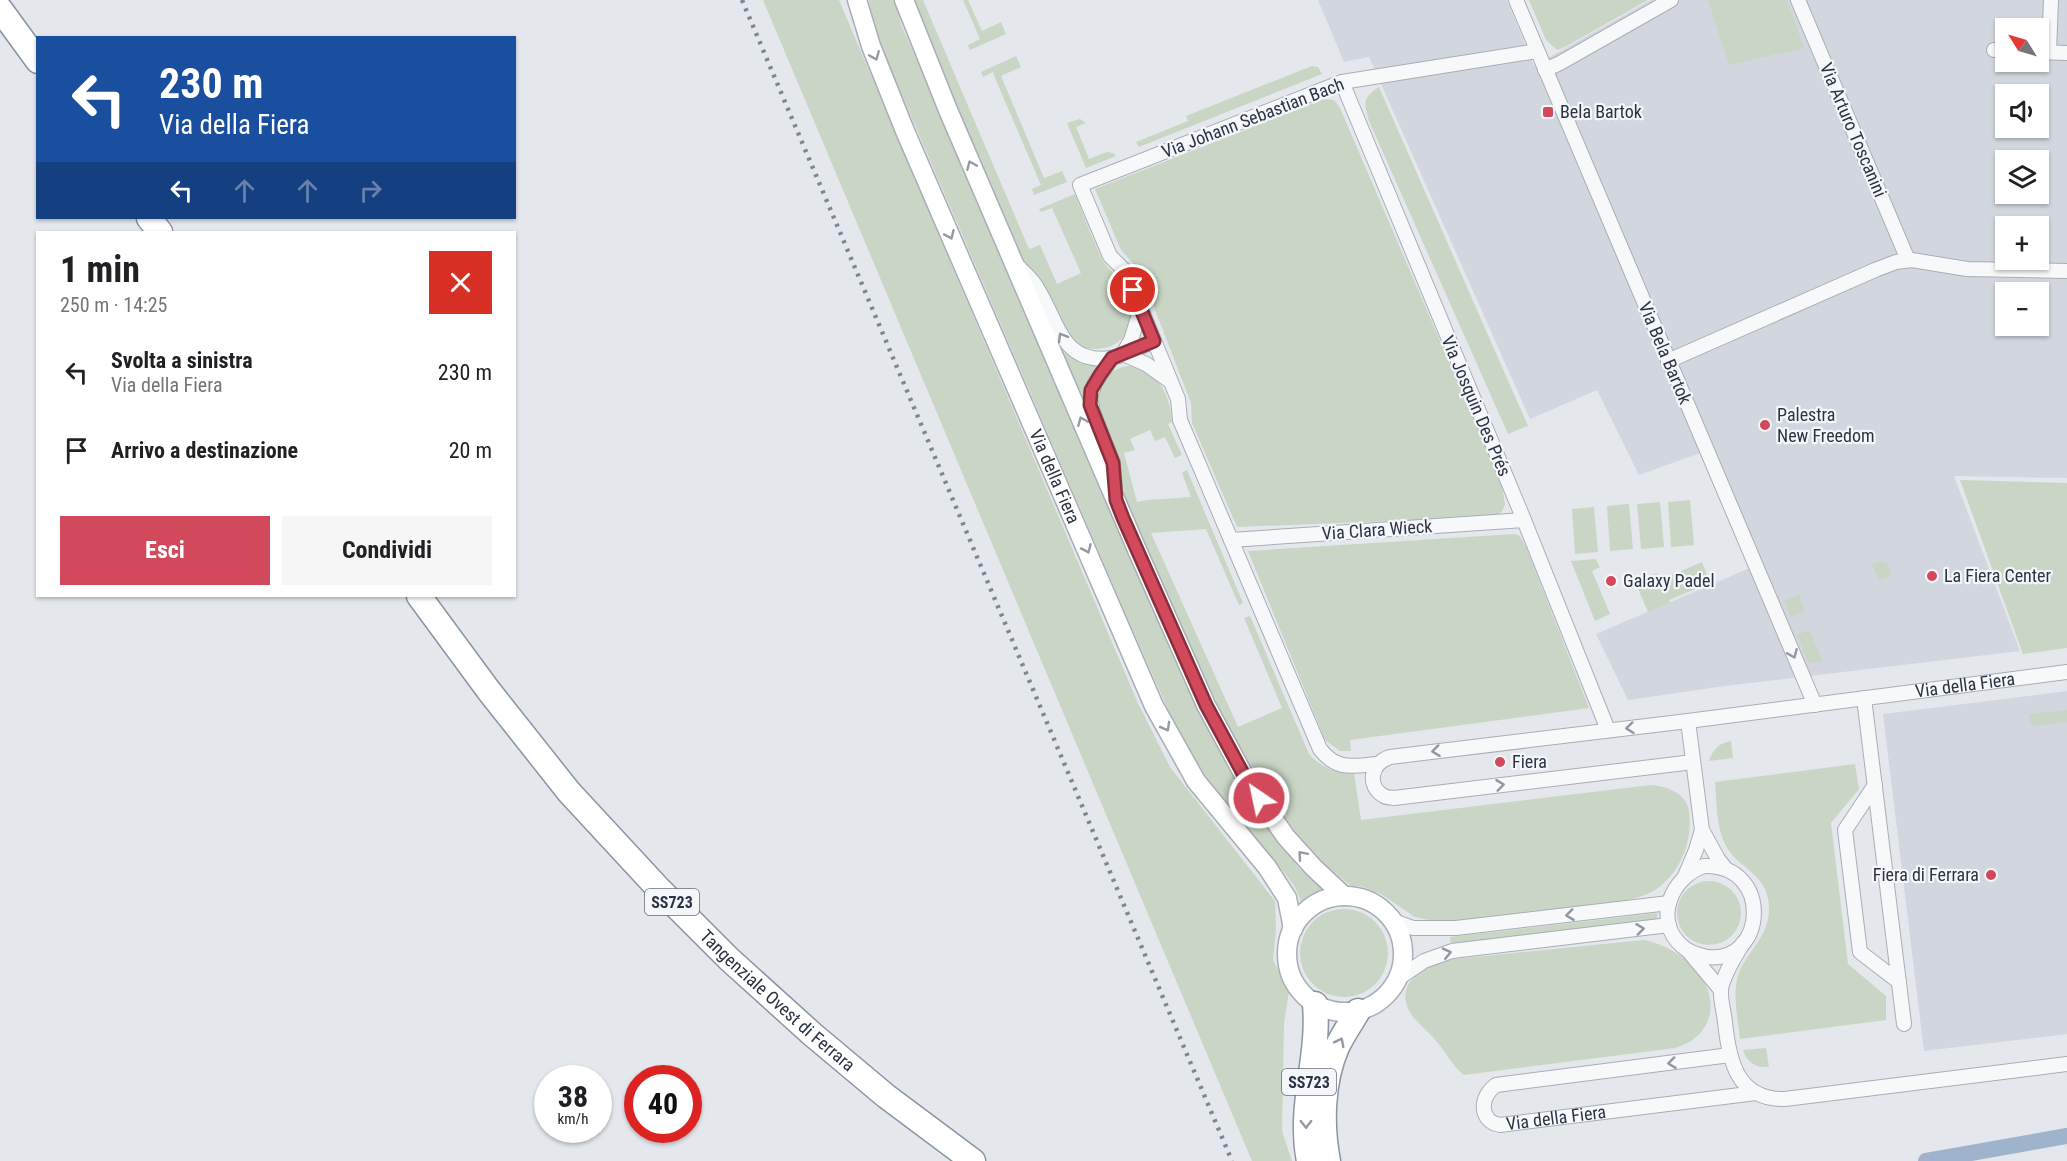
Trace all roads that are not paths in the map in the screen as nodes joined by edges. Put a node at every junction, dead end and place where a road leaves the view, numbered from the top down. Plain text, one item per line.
1 (856, 0) edge
2 (904, 0) edge
3 (1516, 0) edge
4 (1671, 0) edge
5 (1798, 0) edge
6 (2051, 0) edge
7 (0, 9) edge
8 (2049, 18) edge
9 (1537, 51) junction
10 (2049, 52) edge
11 (2067, 53) edge
12 (36, 58) edge
13 (1545, 70) junction
14 (1342, 82) junction
15 (1080, 186) joint
16 (150, 219) edge
17 (159, 231) edge
18 (1012, 259) junction
19 (1908, 260) junction
20 (2067, 271) edge
21 (1141, 308) junction
22 (1154, 341) junction
23 (1117, 356) junction
24 (1668, 361) junction
25 (1171, 382) junction
26 (1116, 500) junction
27 (1524, 520) junction
28 (1231, 540) junction
29 (420, 597) edge
30 (2067, 672) edge
31 (1864, 698) junction
32 (1815, 705) junction
33 (1688, 721) junction
34 (1608, 730) junction
35 (1693, 762) junction
36 (1377, 764) junction
37 (1875, 785) junction
38 (1702, 830) junction
39 (1725, 868) junction
40 (1684, 877) junction
41 (1344, 896) junction
42 (1669, 903) junction
43 (1391, 920) junction
44 (1669, 925) junction
45 (1293, 929) junction
46 (1743, 943) junction
47 (1689, 951) junction
48 (1396, 980) junction
49 (1899, 982) junction
50 (1721, 990) junction
51 (1315, 1004) junction
52 (1358, 1011) junction
53 (1904, 1024) dead end
54 (1730, 1055) junction
55 (2067, 1064) edge
56 (1756, 1094) junction
57 (973, 1161) edge
58 (1309, 1161) edge
59 (1328, 1161) edge

1 -> 45 street, Via della Fiera
18 -> 2 street
3 - 9 street, Via Bela Bartok
4 - 13 street
5 - 19 street, Via Arturo Toscanini
6 - 8 street
7 - 12 highway
9 - 13 street, Via Bela Bartok
9 - 14 street, Via Johann Sebastian Bach
10 - 11 street
13 - 24 street, Via Bela Bartok
14 - 15 street, Via Johann Sebastian Bach
14 - 27 street, Via Josquin Des Prés
15 - 21 street, Via della Fiera
16 - 17 highway
23 -> 18 street
26 -> 18 street
19 - 20 street
19 - 24 street
21 - 22 street, Via della Fiera
21 - 23 street
22 - 23 street
22 - 25 street, Via della Fiera
23 - 25 street
23 - 26 street
24 -> 32 street, Via Bela Bartok
25 - 28 street, Via della Fiera
41 -> 26 street
27 - 28 street, Via Clara Wieck
27 - 34 street, Via Josquin Des Prés
28 - 36 street, Via della Fiera
29 - 57 highway, Tangenziale Ovest di Ferrara / SS723
30 - 31 street, Via della Fiera
31 - 32 street, Via della Fiera
31 - 37 street
32 - 33 street, Via della Fiera
33 -> 34 street, Via della Fiera
33 - 35 street
34 -> 36 street, Via della Fiera
36 -> 35 street
35 - 38 street
37 - 49 street
37 - 49 street
38 - 39 street
38 - 40 street
39 - 40 street
39 - 46 street
40 - 42 street
41 - 43 street
41 - 45 street, Via della Fiera
42 -> 43 street
42 - 44 street
43 - 48 street
44 - 47 street
48 -> 44 street
45 - 51 street, Via della Fiera
46 - 47 street
46 - 50 street
47 - 50 street
48 - 52 street
49 - 53 street
50 - 54 street
51 - 52 street
51 -> 58 highway, SS723
59 -> 52 highway, SS723
54 - 56 street
54 -> 56 street, Via della Fiera
55 - 56 street, Via della Fiera

